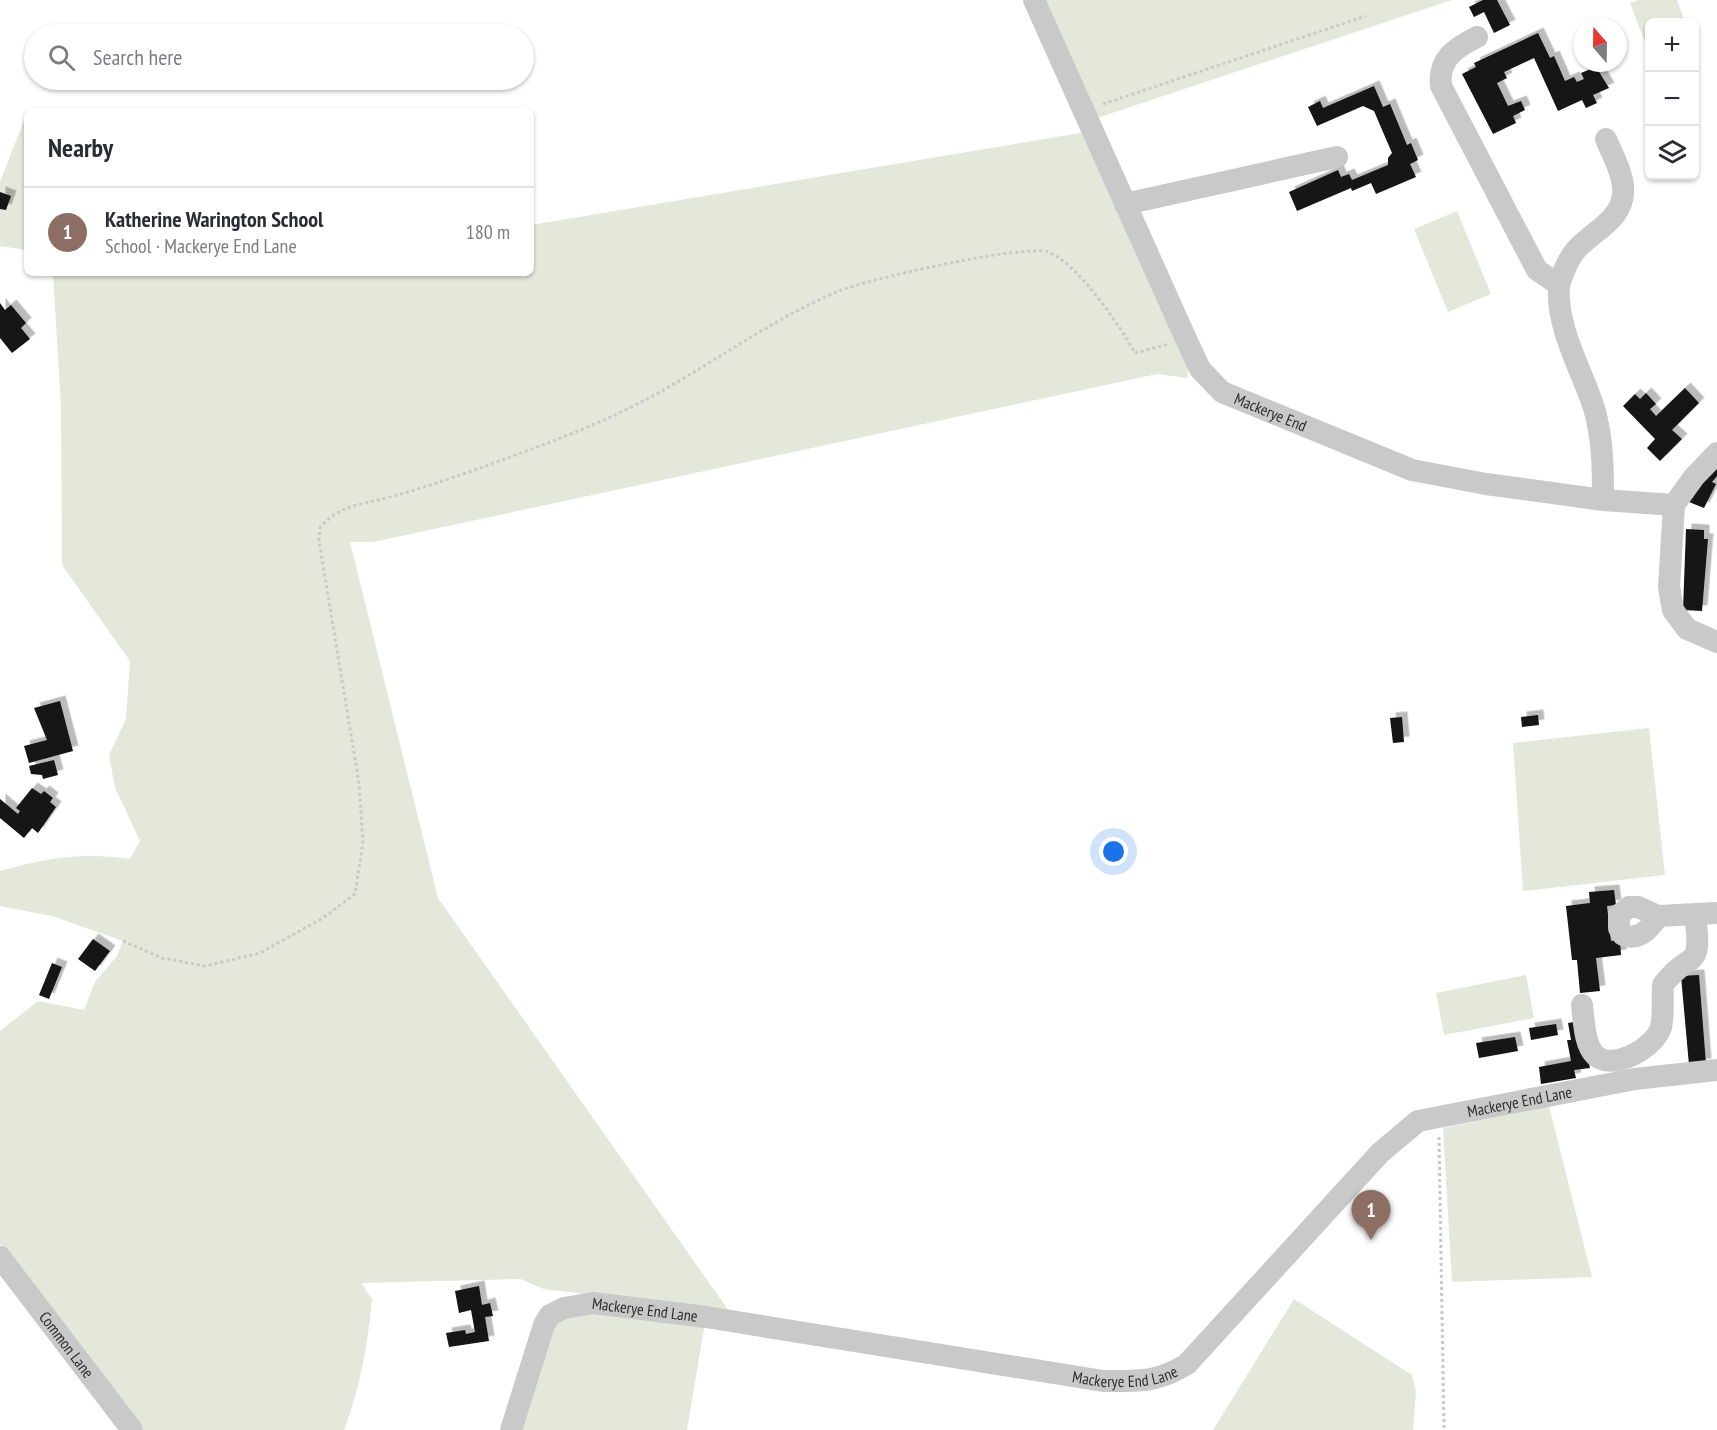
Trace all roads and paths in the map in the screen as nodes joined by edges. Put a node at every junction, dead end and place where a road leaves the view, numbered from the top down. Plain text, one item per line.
1 (1034, 0) edge
2 (1366, 16) dead end
3 (1477, 37) dead end
4 (1084, 110) junction
5 (1606, 139) dead end
6 (1337, 157) dead end
7 (1125, 204) junction
8 (1559, 285) junction
9 (1186, 339) junction
10 (1717, 453) edge
11 (1603, 500) junction
12 (1674, 505) junction
13 (1717, 642) edge
14 (1706, 914) edge
15 (1658, 916) dead end
16 (123, 941) dead end
17 (1582, 1005) dead end
18 (1717, 1070) edge
19 (1443, 1114) junction
20 (0, 1257) edge
21 (132, 1430) edge
22 (511, 1430) edge
23 (1444, 1430) edge

1 - 4 street, Mackerye End
2 - 4 path
3 - 8 street
4 - 7 street, Mackerye End
5 - 8 street
6 - 7 street
7 - 9 street, Mackerye End
8 - 11 street
9 - 11 street, Mackerye End
9 - 16 path
10 - 12 street
11 - 12 street, Mackerye End
12 - 13 street
14 - 15 street
14 - 17 street
18 - 19 street, Mackerye End Lane
19 - 22 street, Mackerye End Lane
19 - 23 path
20 - 21 street, Common Lane

